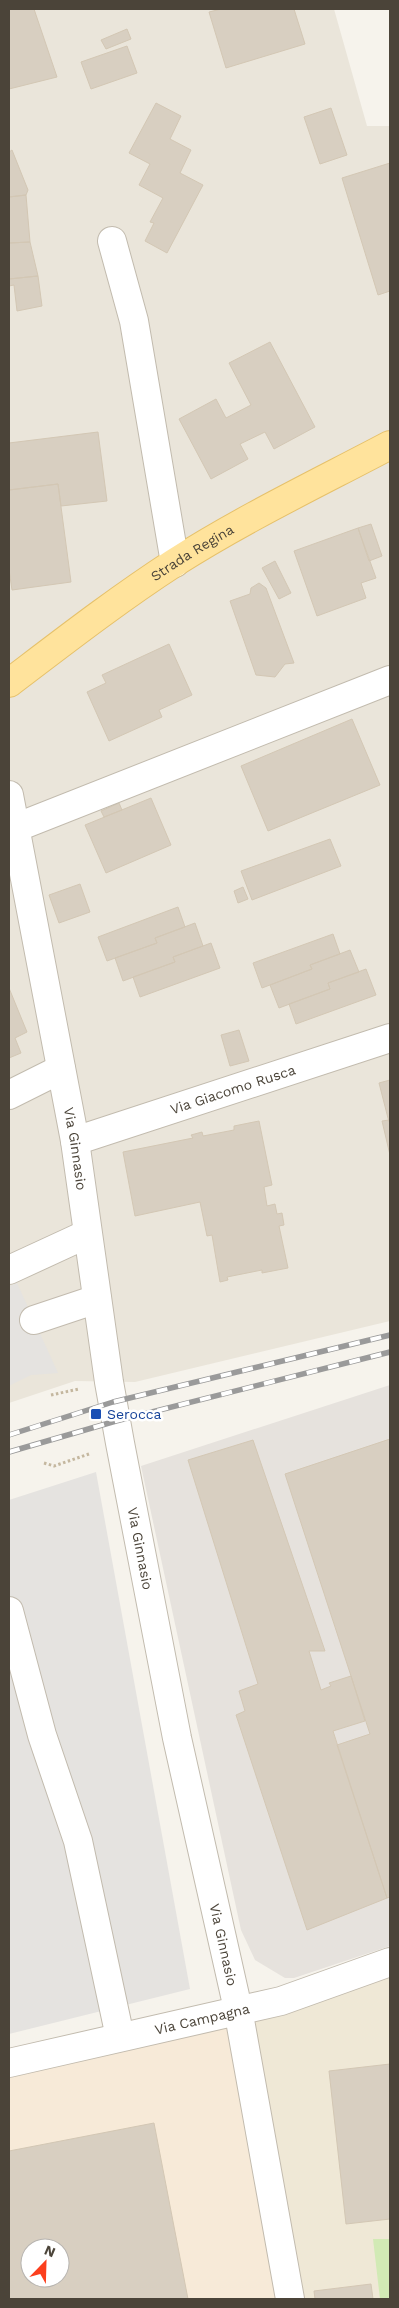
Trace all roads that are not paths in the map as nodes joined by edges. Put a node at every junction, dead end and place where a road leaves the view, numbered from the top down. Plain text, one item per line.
1 (112, 241) dead end
2 (390, 445) edge
3 (175, 562) junction
4 (390, 680) edge
5 (9, 683) edge
6 (9, 795) edge
7 (15, 828) junction
8 (390, 1038) edge
9 (61, 1069) junction
10 (9, 1095) edge
11 (75, 1141) junction
12 (87, 1234) junction
13 (9, 1270) edge
14 (97, 1299) junction
15 (34, 1320) dead end
16 (9, 1611) edge
17 (390, 1962) edge
18 (238, 2009) junction
19 (120, 2037) junction
20 (9, 2063) edge
21 (290, 2299) edge

1 - 3 street
2 - 3 main road, Strada Regina
3 - 5 main road, Strada Regina
4 - 7 street
6 - 7 street, Via Ginnasio
7 - 9 street, Via Ginnasio
8 - 11 street, Via Giacomo Rusca
9 - 10 street
9 - 11 street, Via Ginnasio
11 - 12 street, Via Ginnasio
12 - 13 street
12 - 14 street, Via Ginnasio
14 - 15 street
14 - 18 street, Via Ginnasio
16 - 19 street
17 - 18 street, Via Campagna
18 - 19 street, Via Campagna
18 - 21 street, Via Ginnasio
19 - 20 street, Via Campagna

